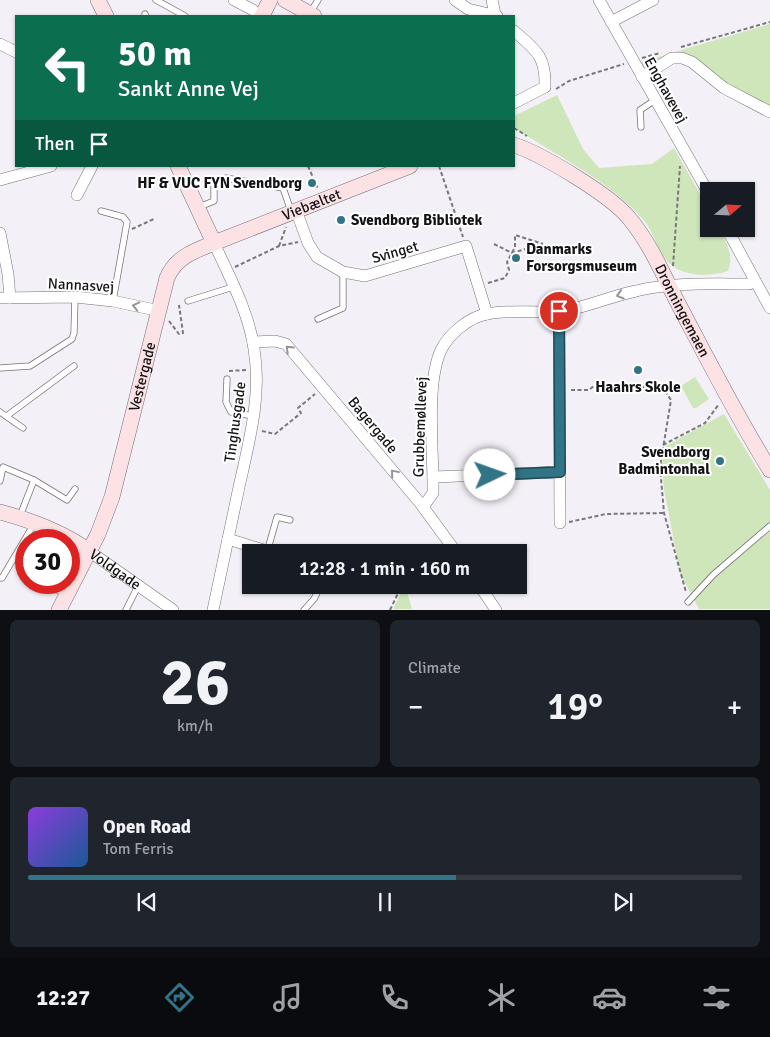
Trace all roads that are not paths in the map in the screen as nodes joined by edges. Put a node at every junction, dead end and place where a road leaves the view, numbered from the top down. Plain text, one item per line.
1 (98, 0) edge
2 (156, 0) edge
3 (234, 0) edge
4 (270, 0) edge
5 (285, 0) edge
6 (318, 0) edge
7 (455, 0) edge
8 (492, 0) edge
9 (599, 0) edge
10 (652, 0) edge
11 (257, 13) edge
12 (106, 15) edge
13 (181, 15) edge
14 (312, 15) edge
15 (496, 15) edge
16 (612, 22) junction
17 (515, 32) edge
18 (0, 44) edge
19 (15, 52) edge
20 (642, 77) junction
21 (655, 100) junction
22 (515, 102) edge
23 (770, 112) edge
24 (641, 127) dead end
25 (515, 145) edge
26 (47, 167) edge
27 (91, 167) edge
28 (178, 167) edge
29 (407, 167) edge
30 (0, 180) edge
31 (702, 182) edge
32 (77, 195) dead end
33 (197, 208) junction
34 (101, 211) dead end
35 (294, 211) junction
36 (0, 233) edge
37 (732, 238) edge
38 (214, 243) junction
39 (343, 272) junction
40 (754, 281) junction
41 (668, 285) junction
42 (234, 287) junction
43 (75, 297) junction
44 (5, 298) edge
45 (113, 301) junction
46 (188, 301) dead end
47 (770, 308) edge
48 (160, 310) junction
49 (559, 311) junction
50 (487, 314) junction
51 (318, 319) dead end
52 (253, 342) junction
53 (74, 366) dead end
54 (0, 368) edge
55 (227, 379) road end
56 (0, 412) edge
57 (8, 415) junction
58 (253, 416) junction
59 (23, 428) dead end
60 (766, 455) edge
61 (770, 470) edge
62 (560, 472) junction
63 (433, 477) junction
64 (34, 480) junction
65 (0, 481) edge
66 (75, 489) dead end
67 (423, 507) junction
68 (0, 512) edge
69 (19, 518) junction
70 (290, 520) dead end
71 (560, 523) road end
72 (34, 524) junction
73 (770, 526) edge
74 (31, 529) edge
75 (228, 539) junction
76 (243, 544) edge
77 (270, 544) edge
78 (450, 544) edge
79 (89, 551) junction
80 (15, 557) edge
81 (0, 578) edge
82 (138, 586) junction
83 (316, 594) edge
84 (485, 594) edge
85 (67, 595) joint
86 (688, 602) road end
87 (59, 610) edge
88 (126, 610) edge
89 (173, 610) edge
90 (214, 610) edge
91 (304, 610) edge
92 (496, 610) edge

1 - 12 street
2 - 13 lane
3 - 11 street
4 - 11 street
5 - 14 street
6 - 14 lane
7 - 15 street
8 - 15 street
9 - 16 street, Enghavevej
10 - 16 street
16 - 20 street, Enghavevej
17 - 22 street
18 - 19 street
20 - 21 street, Enghavevej
20 - 23 street
21 - 24 lane
21 - 31 street, Enghavevej
25 - 41 street, Dronningemaen
26 - 30 street
27 - 32 street
28 - 33 street
29 - 35 street, Viebæltet
33 - 35 lane
33 - 38 street
34 - 45 lane
35 - 38 street, Viebæltet
35 - 39 street, Svinget
36 - 44 street
37 - 40 street
38 - 42 street, Tinghusgade
38 - 48 street, Vestergade
39 - 50 street, Svinget
39 - 51 lane
40 - 41 street, Grubbemøllevej
40 - 47 street
41 -> 49 street, Grubbemøllevej
41 - 60 street, Dronningemaen
42 - 46 lane
42 - 52 street, Tinghusgade
43 - 44 street, Nannasvej
43 - 45 street, Nannasvej
43 - 54 lane
48 -> 45 street, Nannasvej
48 - 79 street, Vestergade
49 - 50 street, Grubbemøllevej
49 - 62 street
50 - 63 street, Grubbemøllevej
52 - 58 street, Tinghusgade
67 -> 52 street, Bagergade
53 - 57 lane
55 - 58 lane
56 - 57 lane
57 - 59 lane
58 - 75 street, Tinghusgade
60 - 61 street, Dronningemaen
62 - 63 street
62 - 71 street
63 - 67 street, Grubbemøllevej
64 - 65 lane
64 - 66 lane
64 - 69 lane
67 - 78 street, Bagergade
68 - 69 street, Voldgade
69 - 72 street, Voldgade
70 - 77 lane
72 - 74 lane
72 - 79 street, Voldgade
73 - 86 lane
75 - 76 street
75 - 90 street, Tinghusgade
79 - 82 street, Voldgade
79 - 85 street, Vestergade
80 - 81 lane
82 - 88 lane
82 - 89 street, Voldgade
83 - 91 lane
84 - 92 street
85 - 87 street, Vestergade

